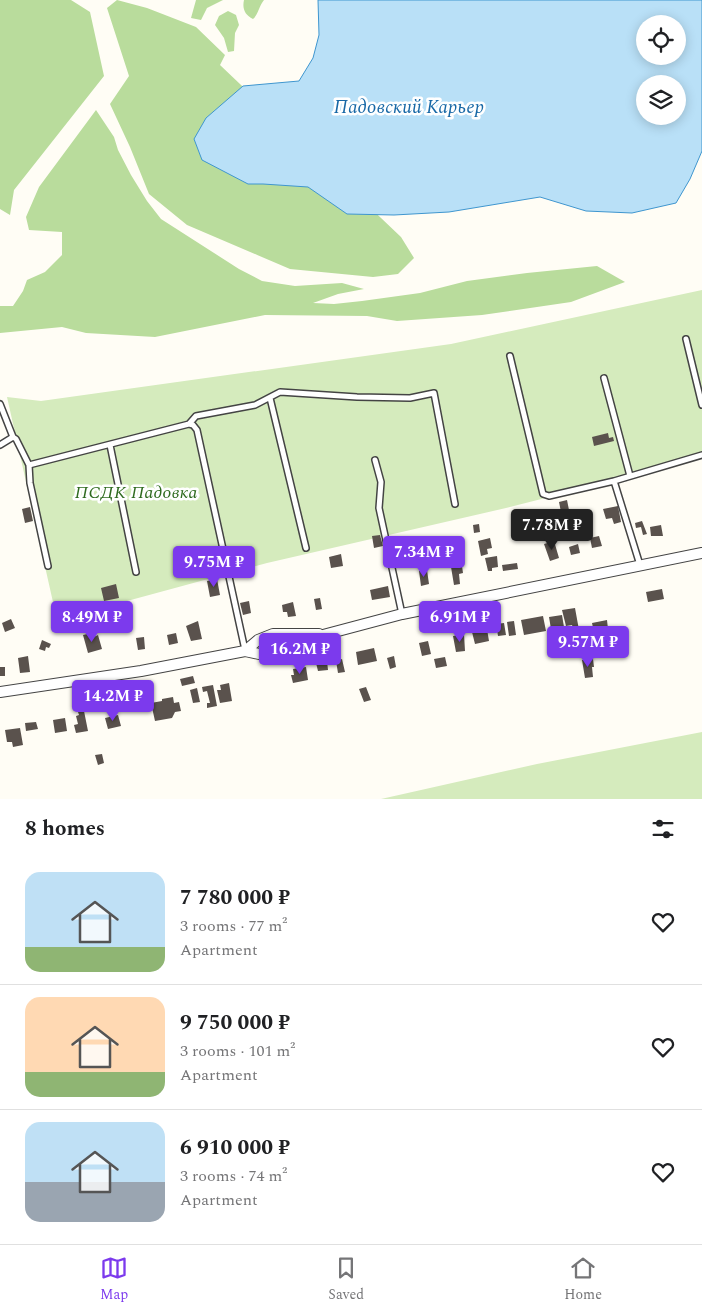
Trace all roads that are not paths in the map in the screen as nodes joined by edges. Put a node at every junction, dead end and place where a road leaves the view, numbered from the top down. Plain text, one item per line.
1 (686, 339) dead end
2 (510, 356) dead end
3 (604, 378) dead end
4 (270, 398) junction
5 (0, 404) edge
6 (702, 405) edge
7 (189, 424) junction
8 (13, 438) junction
9 (0, 445) edge
10 (110, 445) junction
11 (702, 455) edge
12 (375, 460) dead end
13 (29, 465) junction
14 (630, 476) junction
15 (614, 481) junction
16 (454, 504) dead end
17 (306, 548) dead end
18 (702, 553) edge
19 (640, 565) junction
20 (48, 566) dead end
21 (136, 572) dead end
22 (402, 614) junction
23 (323, 634) junction
24 (245, 651) junction
25 (0, 692) edge

1 - 6 lane
2 - 15 lane
3 - 14 lane
4 - 7 lane
4 - 16 lane
4 - 17 lane
5 - 8 lane
7 - 10 lane
7 - 24 lane
8 - 9 lane
8 - 13 lane
10 - 13 lane
10 - 21 lane
11 - 14 lane
12 - 22 lane
13 - 20 lane
14 - 15 lane
15 - 19 lane
18 - 19 street
19 - 22 street
22 - 23 street
23 - 24 street
23 - 24 street
24 - 25 street

